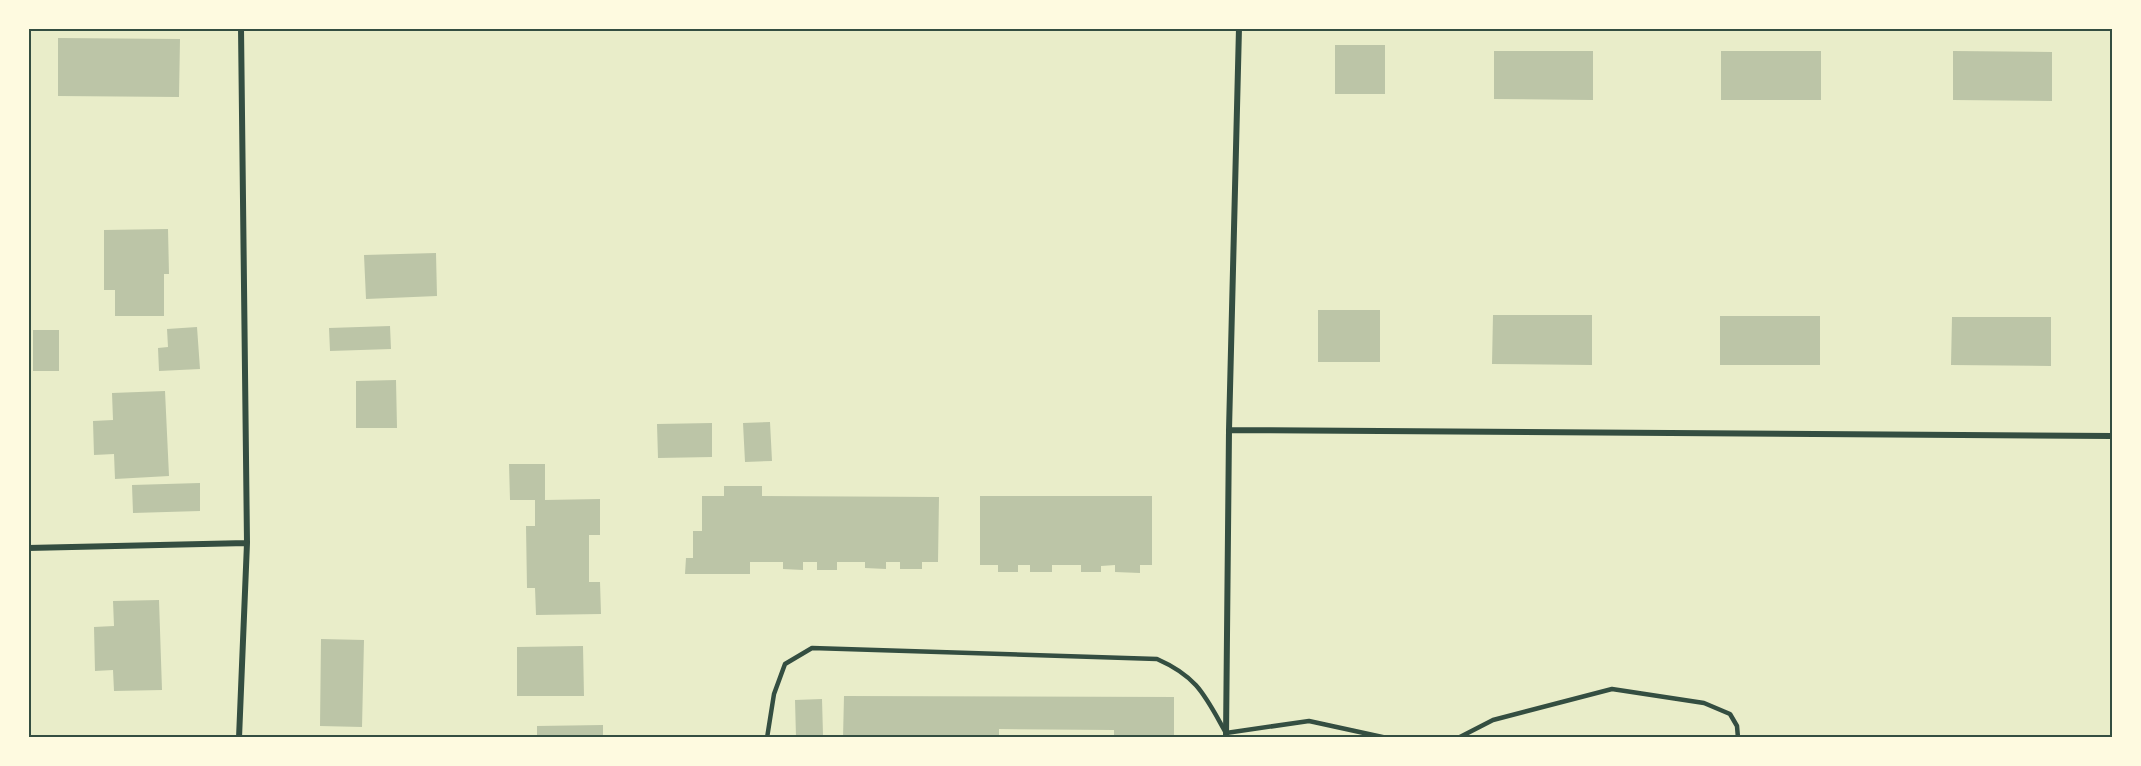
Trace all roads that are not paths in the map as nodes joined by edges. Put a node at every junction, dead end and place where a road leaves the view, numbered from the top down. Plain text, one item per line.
1 (241, 28) edge
2 (1239, 28) edge
3 (1229, 430) junction
4 (2112, 436) edge
5 (247, 543) junction
6 (28, 548) edge
7 (1226, 735) edge
8 (239, 738) edge
9 (767, 738) edge
10 (1387, 738) edge
11 (1458, 738) edge
12 (1738, 738) edge

1 - 5 street
2 - 3 street
3 - 4 street
3 - 7 street
5 - 6 street
5 - 8 street
7 - 9 lane
7 - 10 lane
11 - 12 lane

